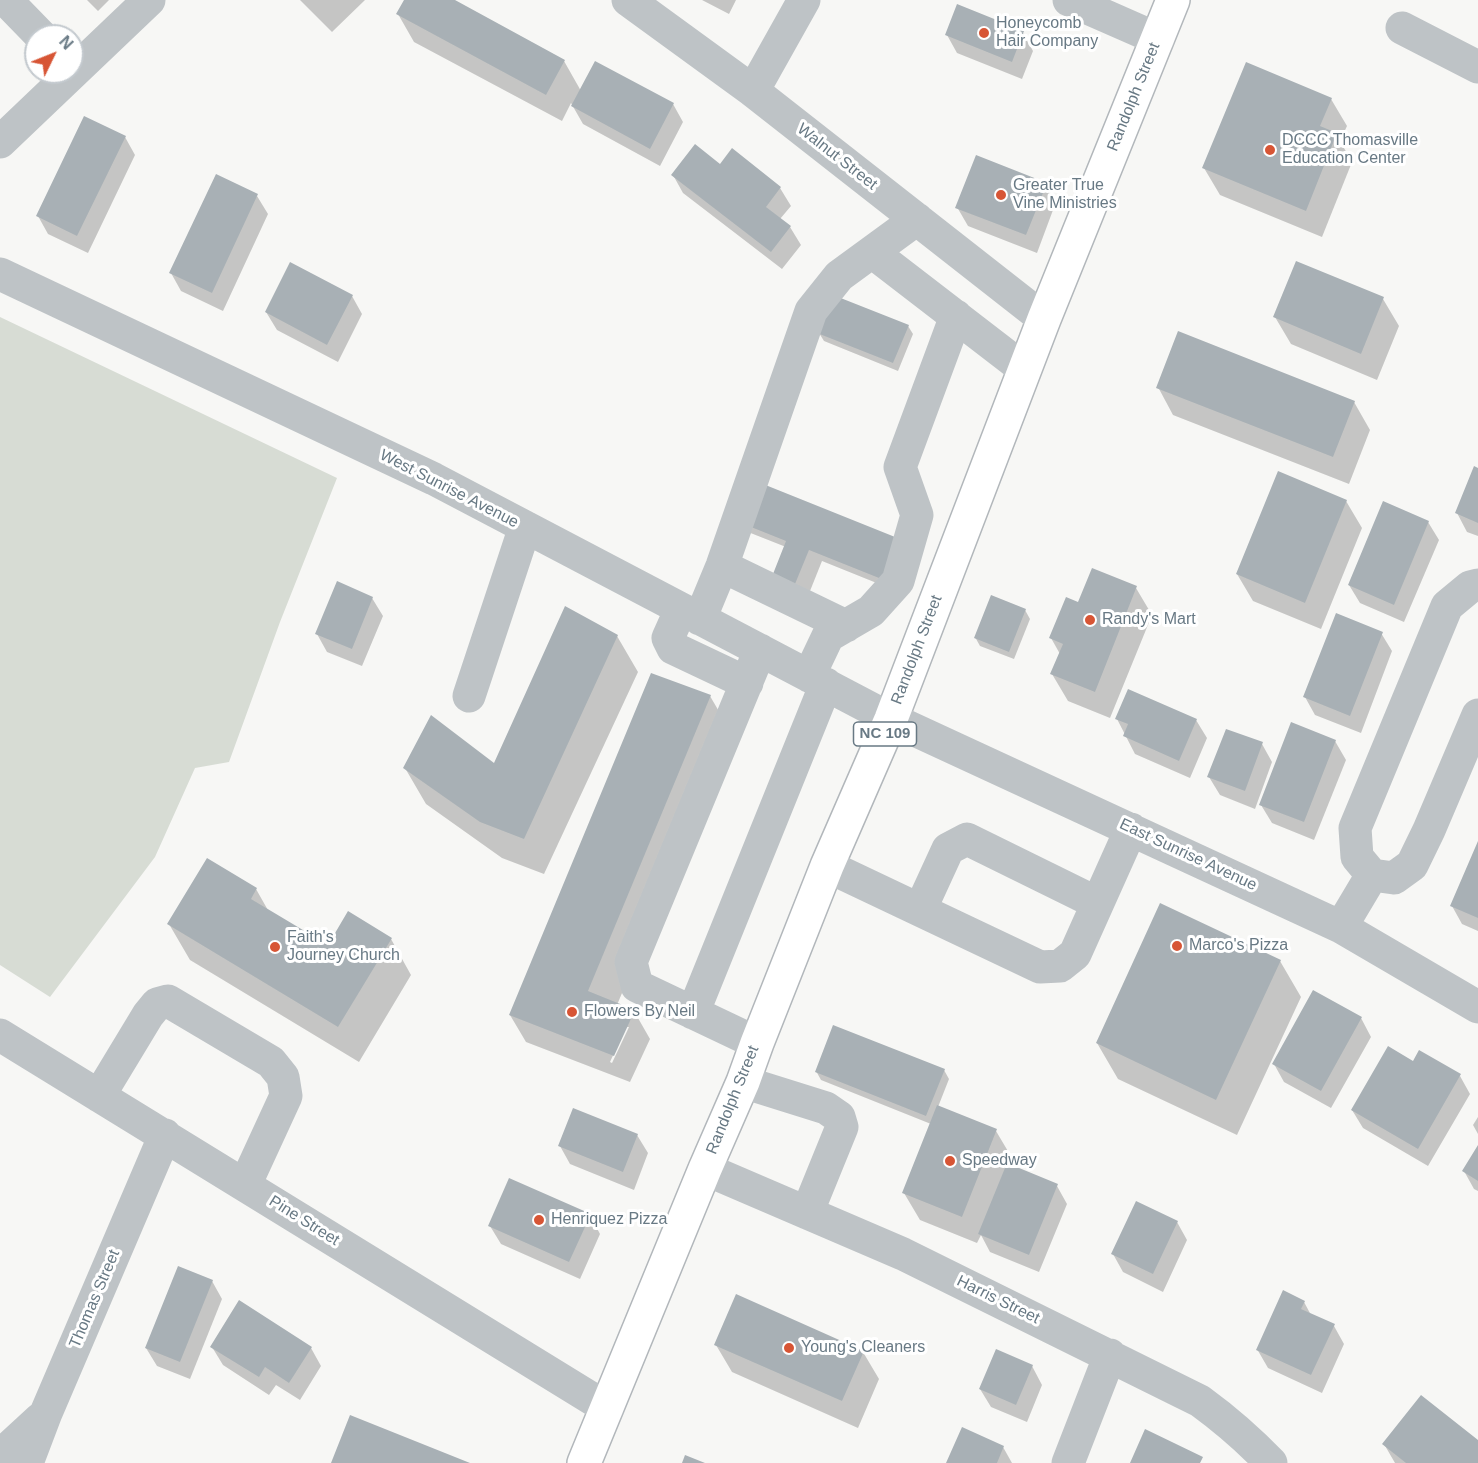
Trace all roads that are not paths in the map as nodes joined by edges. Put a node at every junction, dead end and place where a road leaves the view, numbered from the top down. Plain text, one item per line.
1 (6, 0) edge
2 (149, 0) edge
3 (628, 0) edge
4 (804, 0) edge
5 (1173, 0) edge
6 (1078, 2) edge
7 (29, 24) edge
8 (1402, 28) dead end
9 (1158, 39) junction
10 (84, 60) edge
11 (1478, 67) edge
12 (59, 84) edge
13 (753, 91) junction
14 (0, 142) edge
15 (917, 219) junction
16 (872, 252) junction
17 (0, 274) edge
18 (956, 316) junction
19 (1044, 319) junction
20 (1024, 369) junction
21 (525, 527) junction
22 (722, 566) junction
23 (898, 581) junction
24 (1478, 585) edge
25 (938, 597) junction
26 (691, 614) junction
27 (846, 626) junction
28 (760, 650) junction
29 (817, 680) junction
30 (747, 683) junction
31 (469, 696) dead end
32 (1478, 714) edge
33 (891, 719) junction
34 (1131, 829) junction
35 (827, 866) junction
36 (1372, 875) junction
37 (1097, 903) junction
38 (920, 910) junction
39 (1341, 927) junction
40 (1478, 1007) edge
41 (693, 1013) junction
42 (0, 1035) edge
43 (756, 1043) junction
44 (743, 1082) junction
45 (99, 1096) junction
46 (165, 1135) junction
47 (705, 1169) junction
48 (245, 1185) junction
49 (807, 1213) junction
50 (1110, 1355) junction
51 (607, 1408) junction
52 (46, 1413) junction
53 (0, 1456) edge
54 (27, 1463) edge
55 (584, 1463) edge
56 (1068, 1463) edge
57 (1271, 1463) edge

1 - 7 street
2 - 10 street
3 - 13 street, Walnut Street
4 - 13 street
5 - 9 main road, Randolph Street / NC 109
6 - 9 street
8 - 11 street
9 - 19 main road, Randolph Street / NC 109
12 - 14 street
13 - 15 street, Walnut Street
15 - 16 street
15 - 19 street, Walnut Street
16 - 18 street
16 - 22 street
17 - 21 street, West Sunrise Avenue
18 - 20 street
18 - 23 street
19 - 20 main road, Randolph Street / NC 109
20 - 25 main road, Randolph Street / NC 109
21 - 26 street, West Sunrise Avenue
21 - 31 street
22 - 26 street
22 - 27 street
23 - 25 street
23 - 27 street
24 - 36 street
25 - 33 main road, Randolph Street / NC 109
26 - 28 street, West Sunrise Avenue
26 - 30 street
27 - 29 street
28 - 29 street, West Sunrise Avenue
28 - 30 street
29 - 33 street, West Sunrise Avenue
29 - 41 street
30 - 41 street
32 - 36 street
33 - 34 street, East Sunrise Avenue
33 - 35 main road, Randolph Street / NC 109
34 - 37 street
34 - 39 street, East Sunrise Avenue
35 - 38 street
35 - 43 main road, Randolph Street / NC 109
36 - 39 street
37 - 38 street
37 - 38 street
39 - 40 street, East Sunrise Avenue
41 - 43 street
42 - 45 street, Pine Street
43 - 44 main road, Randolph Street / NC 109
44 - 47 main road, Randolph Street / NC 109
44 - 49 street
45 - 46 street, Pine Street
45 - 48 street
46 - 48 street, Pine Street
46 - 52 street, Thomas Street
47 - 49 street, Harris Street
47 - 51 main road, Randolph Street / NC 109
48 - 51 street, Pine Street
49 - 50 street, Harris Street
50 - 56 street
50 - 57 street, Harris Street
51 - 55 main road, Randolph Street / NC 109
52 - 53 street
52 - 54 street, Thomas Street

